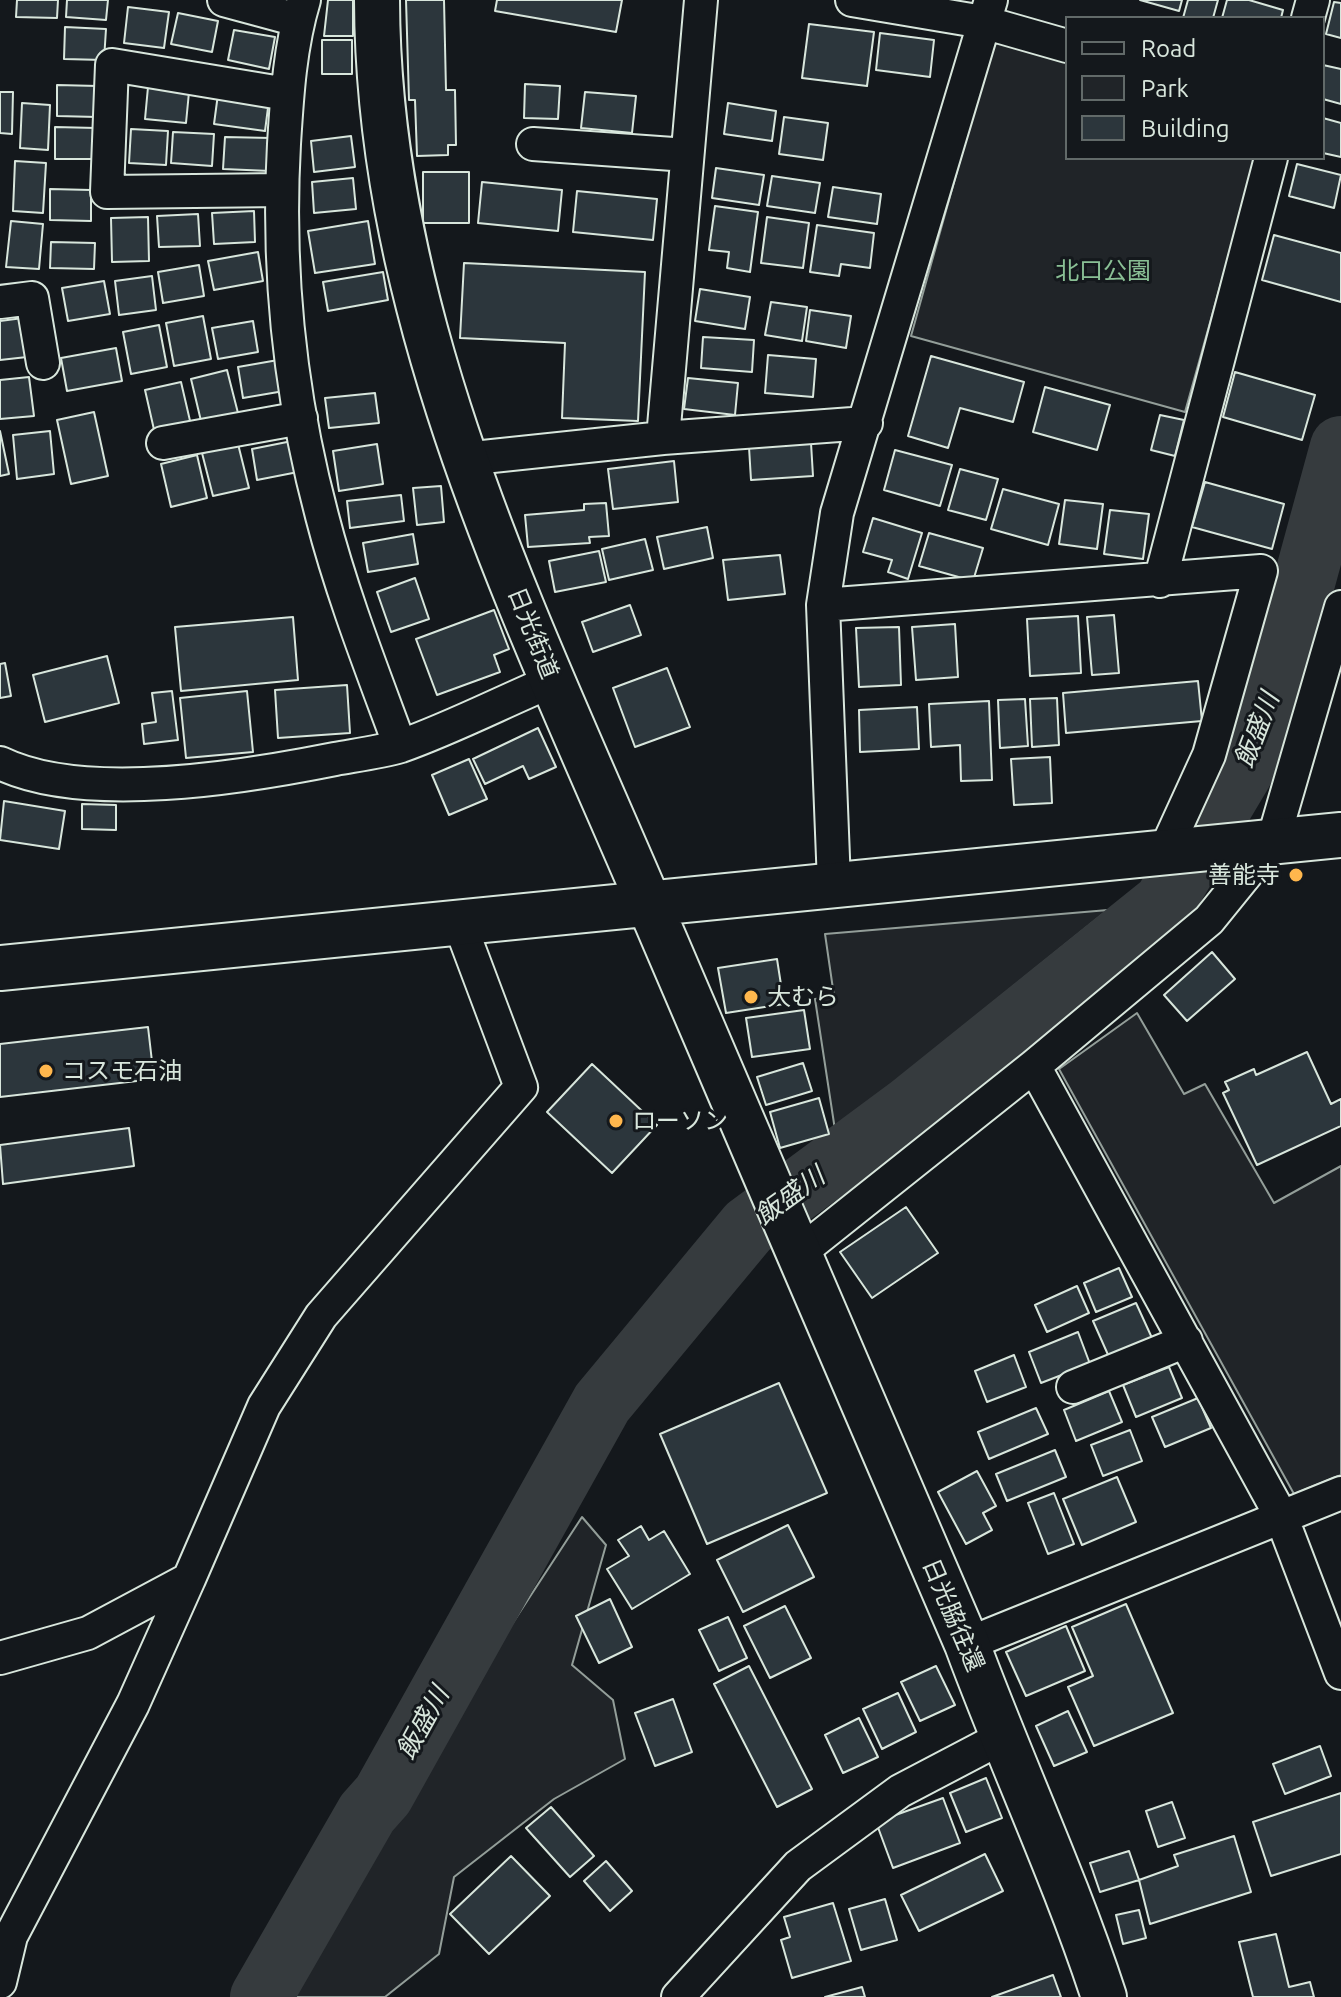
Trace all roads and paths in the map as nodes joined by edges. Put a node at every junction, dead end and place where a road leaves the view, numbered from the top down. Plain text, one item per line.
1 (224, 0) edge
2 (377, 0) edge
3 (701, 0) edge
4 (852, 0) edge
5 (301, 10) edge
6 (987, 11) edge
7 (1065, 45) edge
8 (287, 94) junction
9 (533, 144) dead end
10 (687, 155) junction
11 (1270, 160) edge
12 (282, 190) junction
13 (0, 302) edge
14 (43, 363) dead end
15 (301, 418) junction
16 (866, 423) junction
17 (663, 438) junction
18 (163, 443) dead end
19 (464, 459) junction
20 (1160, 581) junction
21 (823, 605) junction
22 (1341, 607) edge
23 (552, 681) junction
24 (400, 746) junction
25 (0, 763) edge
26 (1341, 835) edge
27 (1273, 841) junction
28 (1165, 851) junction
29 (834, 883) junction
30 (649, 902) junction
31 (459, 922) junction
32 (0, 968) edge
33 (1034, 1066) junction
34 (795, 1245) junction
35 (1186, 1341) junction
36 (1073, 1387) dead end
37 (1341, 1493) edge
38 (1281, 1516) junction
39 (189, 1579) junction
40 (967, 1644) junction
41 (0, 1658) edge
42 (1341, 1673) edge
43 (1001, 1738) junction
44 (0, 1982) edge
45 (678, 1997) edge
46 (1104, 1997) edge

1 - 5 street
2 - 19 street, 日光街道
3 - 10 street
4 - 6 street
5 - 8 street
6 - 7 street
6 - 16 street
8 - 12 street
8 - 12 street
9 - 10 street
10 - 17 street
11 - 20 street
12 - 15 street
13 - 14 street
15 - 18 street
15 - 24 street
16 - 17 street
16 - 21 street
17 - 19 street
19 - 23 street, 日光街道
20 - 21 street
20 - 28 street
21 - 29 street
22 - 27 street
23 - 24 street
23 - 30 street, 日光街道
24 - 25 street
26 - 27 street
27 - 28 street
27 - 33 street
28 - 29 street
29 - 30 street
30 - 31 street
30 - 34 street, 日光街道
31 - 32 street
31 - 39 street
33 - 34 street
33 - 35 street
34 - 40 street, 日光脇往還
35 - 36 street
35 - 38 street
37 - 38 street
38 - 40 street
38 - 42 street
39 - 41 street
39 - 44 street
40 - 43 street, 日光脇往還
43 - 45 street
43 - 46 street, 日光脇往還

